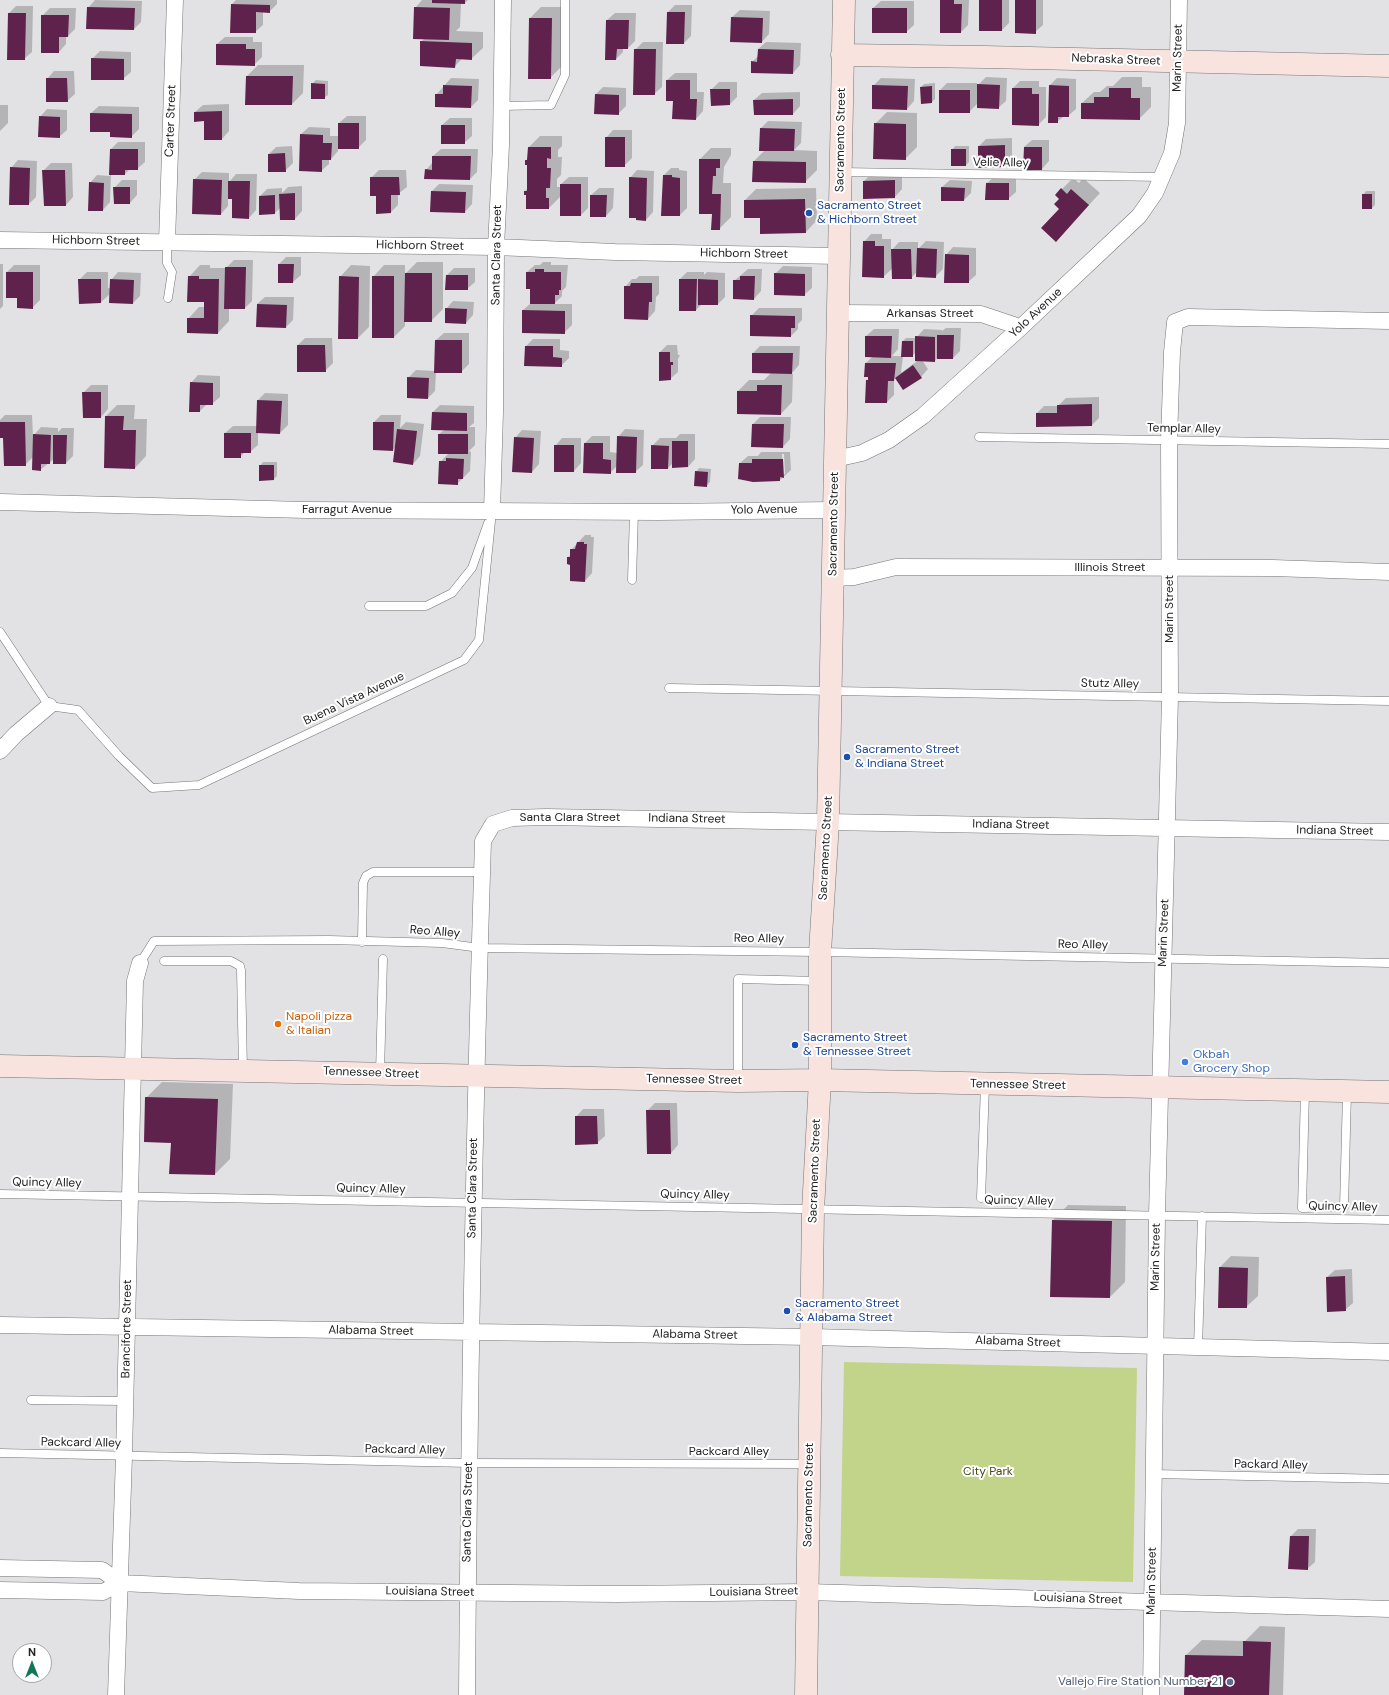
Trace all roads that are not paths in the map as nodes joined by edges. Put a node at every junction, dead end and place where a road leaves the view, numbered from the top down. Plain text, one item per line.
1 (175, 0) edge
2 (503, 0) edge
3 (566, 0) edge
4 (844, 0) edge
5 (1179, 0) edge
6 (842, 56) junction
7 (1178, 62) junction
8 (1389, 66) edge
9 (501, 106) junction
10 (1177, 115) joint
11 (841, 172) junction
12 (1162, 177) junction
13 (0, 240) edge
14 (167, 242) junction
15 (496, 247) junction
16 (839, 256) junction
17 (168, 298) dead end
18 (838, 313) junction
19 (1389, 321) edge
20 (1018, 330) junction
21 (980, 437) dead end
22 (1169, 440) junction
23 (1389, 444) edge
24 (835, 459) junction
25 (0, 502) edge
26 (834, 510) junction
27 (492, 511) junction
28 (694, 511) joint
29 (634, 512) junction
30 (1170, 568) junction
31 (833, 570) junction
32 (1389, 572) edge
33 (632, 580) dead end
34 (369, 606) dead end
35 (0, 632) edge
36 (669, 688) dead end
37 (830, 691) junction
38 (1170, 697) junction
39 (1389, 701) edge
40 (49, 706) junction
41 (0, 751) edge
42 (633, 818) joint
43 (828, 822) junction
44 (1167, 828) junction
45 (1389, 832) edge
46 (482, 872) junction
47 (362, 942) junction
48 (480, 948) junction
49 (820, 952) junction
50 (383, 959) dead end
51 (1164, 959) junction
52 (164, 961) dead end
53 (140, 963) joint
54 (1389, 963) edge
55 (821, 981) junction
56 (0, 1066) edge
57 (133, 1068) junction
58 (244, 1070) junction
59 (380, 1073) junction
60 (476, 1076) junction
61 (820, 1080) junction
62 (738, 1081) junction
63 (985, 1085) junction
64 (1160, 1087) junction
65 (1305, 1090) junction
66 (1347, 1091) junction
67 (1389, 1092) edge
68 (0, 1194) edge
69 (131, 1197) junction
70 (981, 1198) dead end
71 (473, 1203) junction
72 (1344, 1207) junction
73 (1302, 1208) junction
74 (813, 1210) junction
75 (1157, 1215) junction
76 (1202, 1216) junction
77 (1303, 1218) junction
78 (1346, 1219) junction
79 (1389, 1220) edge
80 (0, 1325) edge
81 (127, 1327) junction
82 (470, 1332) junction
83 (812, 1336) junction
84 (1155, 1346) junction
85 (1198, 1348) junction
86 (1389, 1352) edge
87 (31, 1400) dead end
88 (126, 1401) junction
89 (0, 1453) edge
90 (124, 1456) junction
91 (469, 1463) junction
92 (810, 1464) junction
93 (1153, 1474) junction
94 (1389, 1479) edge
95 (0, 1568) edge
96 (120, 1584) junction
97 (0, 1590) edge
98 (468, 1592) junction
99 (807, 1592) junction
100 (1152, 1602) junction
101 (1389, 1609) edge
102 (116, 1695) edge
103 (467, 1695) edge
104 (806, 1695) edge
105 (1151, 1695) edge

1 - 14 street, Carter Street
2 - 9 street, Santa Clara Street
3 - 9 lane
4 - 6 main road, Sacramento Street
5 - 7 street, Marin Street
6 - 7 main road, Nebraska Street
6 - 11 main road, Sacramento Street
7 - 8 main road, Nebraska Street
7 - 10 street, Marin Street
9 - 15 street, Santa Clara Street
10 - 12 street, Yolo Avenue
11 - 12 lane, Velie Alley
11 - 16 main road, Sacramento Street
12 - 20 street, Yolo Avenue
13 - 14 street, Hichborn Street
14 - 15 street, Hichborn Street
14 - 17 lane
15 - 16 street, Hichborn Street
15 - 27 street, Santa Clara Street
16 - 18 main road, Sacramento Street
18 - 20 street, Arkansas Street
18 - 24 main road, Sacramento Street
19 - 22 street, Marin Street
20 - 24 street, Yolo Avenue
21 - 22 lane, Templar Alley
22 - 23 lane, Templar Alley
22 - 30 street, Marin Street
24 - 26 main road, Sacramento Street
25 - 27 street, Farragut Avenue
26 - 28 street, Yolo Avenue
26 - 31 main road, Sacramento Street
27 - 29 street, Farragut Avenue
27 - 34 lane
27 - 40 lane, Buena Vista Avenue
28 - 29 street, Farragut Avenue
29 - 33 lane
30 - 31 street, Illinois Street
30 - 32 street, Illinois Street
30 - 38 street, Marin Street
31 - 37 main road, Sacramento Street
35 - 40 lane
36 - 37 lane, Stutz Alley
37 - 38 lane, Stutz Alley
37 - 43 main road, Sacramento Street
38 - 39 lane, Stutz Alley
38 - 44 street, Marin Street
40 - 41 street
42 - 43 street, Indiana Street
42 - 46 street, Santa Clara Street
43 - 44 street, Indiana Street
43 - 49 main road, Sacramento Street
44 - 45 street, Indiana Street
44 - 51 street, Marin Street
46 - 47 lane
46 - 48 street, Santa Clara Street
47 - 48 lane, Reo Alley
47 - 53 lane, Reo Alley
48 - 49 lane, Reo Alley
48 - 60 street, Santa Clara Street
49 - 51 lane, Reo Alley
49 - 55 main road, Sacramento Street
50 - 59 lane
51 - 54 lane, Reo Alley
51 - 64 street, Marin Street
52 - 58 lane
53 - 57 street, Branciforte Street
55 - 61 main road, Sacramento Street
55 - 62 lane
56 - 57 main road, Tennessee Street
57 - 58 main road, Tennessee Street
57 - 69 street, Branciforte Street
58 - 59 main road, Tennessee Street
59 - 60 main road, Tennessee Street
60 - 62 main road, Tennessee Street
60 - 71 street, Santa Clara Street
61 - 62 main road, Tennessee Street
61 - 63 main road, Tennessee Street
61 - 74 main road, Sacramento Street
63 - 64 main road, Tennessee Street
63 - 70 lane
64 - 65 main road, Tennessee Street
64 - 75 street, Marin Street
65 - 66 main road, Tennessee Street
65 - 73 lane
66 - 67 main road, Tennessee Street
66 - 72 lane
68 - 69 lane, Quincy Alley
69 - 71 lane, Quincy Alley
69 - 81 street, Branciforte Street
71 - 74 lane, Quincy Alley
71 - 82 street, Santa Clara Street
72 - 73 lane
72 - 78 lane
73 - 77 lane
74 - 75 lane, Quincy Alley
74 - 83 main road, Sacramento Street
75 - 76 lane, Quincy Alley
75 - 84 street, Marin Street
76 - 77 lane, Quincy Alley
76 - 85 lane
77 - 78 lane, Quincy Alley
78 - 79 lane, Quincy Alley
80 - 81 street, Alabama Street
81 - 82 street, Alabama Street
81 - 88 street, Branciforte Street
82 - 83 street, Alabama Street
82 - 91 street, Santa Clara Street
83 - 84 street, Alabama Street
83 - 92 main road, Sacramento Street
84 - 85 street, Alabama Street
84 - 93 street, Marin Street
85 - 86 street, Alabama Street
87 - 88 lane
88 - 90 street, Branciforte Street
89 - 90 lane, Packcard Alley
90 - 91 lane, Packcard Alley
90 - 96 street, Branciforte Street
91 - 92 lane, Packcard Alley
91 - 98 street, Santa Clara Street
92 - 99 main road, Sacramento Street
93 - 94 lane, Packard Alley
93 - 100 street, Marin Street
95 - 96 street
96 - 97 street, Louisiana Street
96 - 98 street, Louisiana Street
96 - 102 street, Branciforte Street
98 - 99 street, Louisiana Street
98 - 103 street, Santa Clara Street
99 - 100 street, Louisiana Street
99 - 104 main road, Sacramento Street
100 - 101 street, Louisiana Street
100 - 105 street, Marin Street

